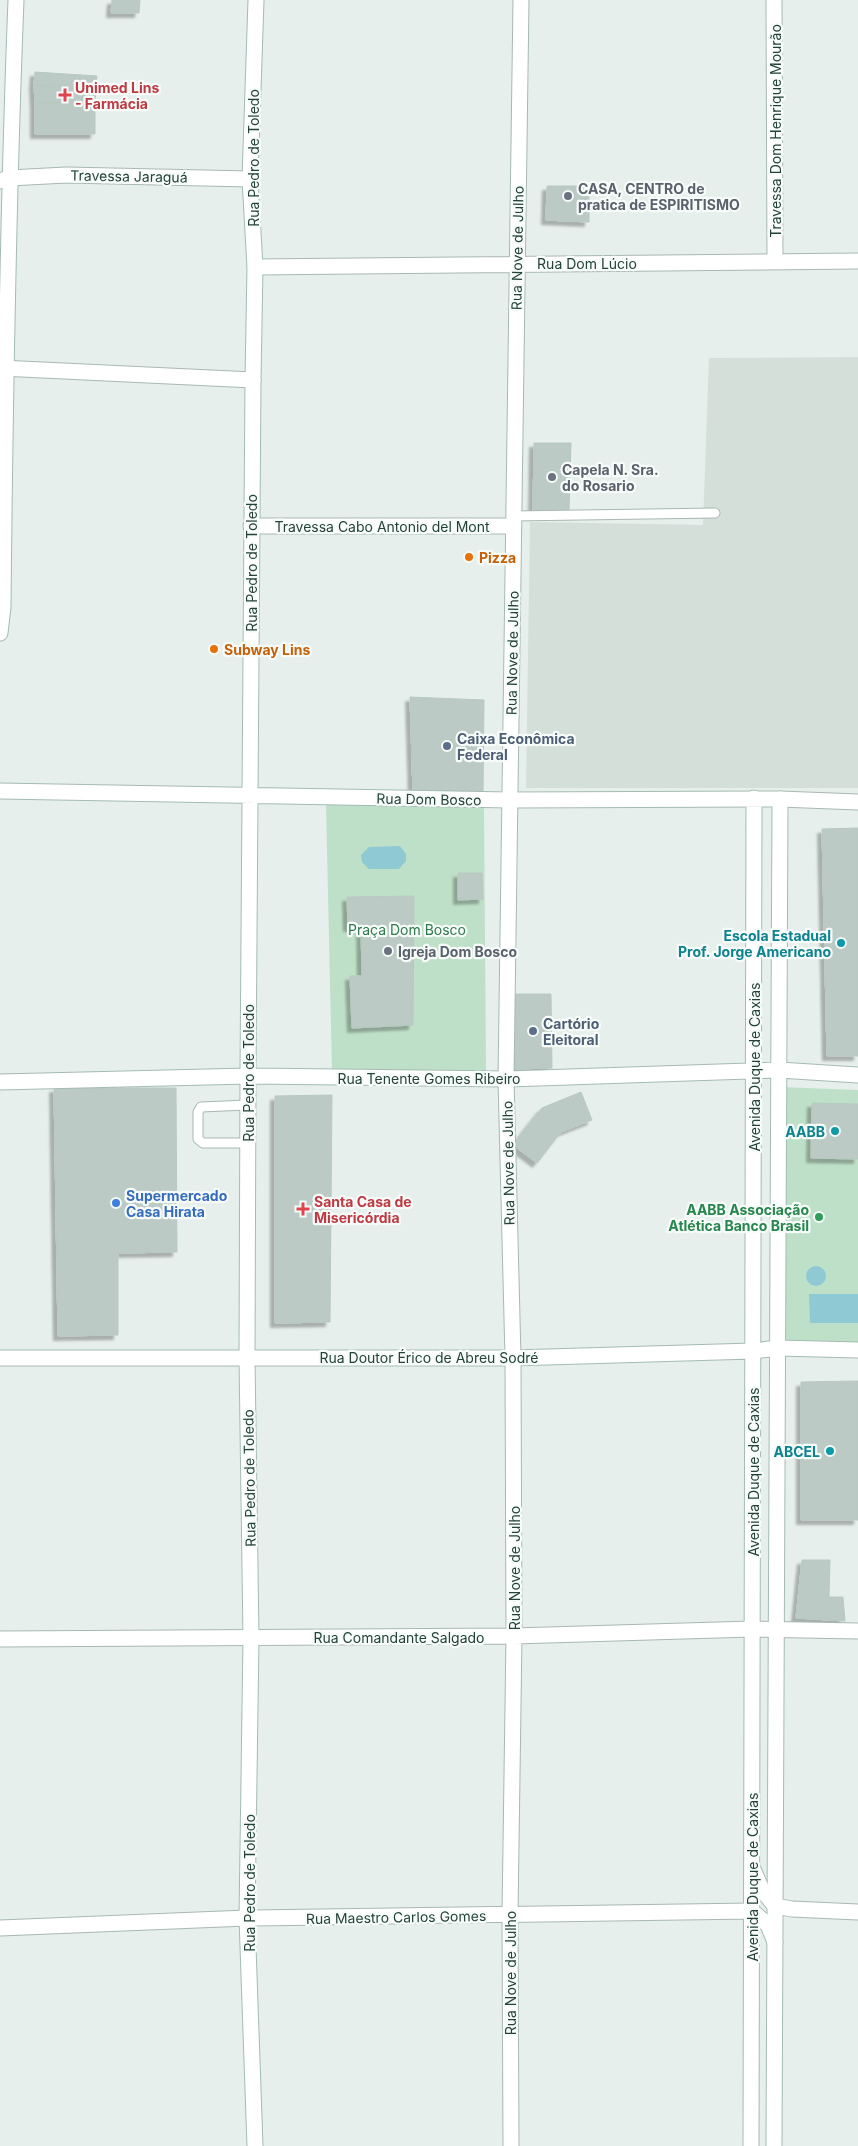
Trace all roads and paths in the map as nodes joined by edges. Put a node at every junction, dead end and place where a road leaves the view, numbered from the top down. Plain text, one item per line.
1 (16, 0) edge
2 (256, 0) edge
3 (521, 0) edge
4 (774, 0) edge
5 (250, 179) junction
6 (4, 180) edge
7 (858, 261) edge
8 (775, 262) junction
9 (517, 263) junction
10 (256, 267) junction
11 (3, 368) edge
12 (253, 380) junction
13 (715, 513) dead end
14 (513, 521) junction
15 (251, 526) junction
16 (1, 607) edge
17 (0, 633) edge
18 (0, 792) edge
19 (250, 797) junction
20 (754, 798) junction
21 (780, 799) junction
22 (511, 800) junction
23 (858, 802) edge
24 (779, 1070) junction
25 (754, 1071) junction
26 (858, 1075) edge
27 (248, 1076) junction
28 (506, 1079) junction
29 (0, 1082) edge
30 (248, 1105) junction
31 (248, 1143) junction
32 (778, 1348) junction
33 (858, 1350) edge
34 (753, 1351) junction
35 (0, 1358) edge
36 (247, 1358) junction
37 (513, 1358) junction
38 (752, 1629) junction
39 (777, 1629) junction
40 (858, 1631) edge
41 (514, 1636) junction
42 (251, 1638) junction
43 (0, 1639) edge
44 (752, 1869) junction
45 (775, 1906) junction
46 (752, 1911) junction
47 (858, 1912) edge
48 (510, 1915) junction
49 (247, 1918) junction
50 (0, 1928) edge
51 (775, 1942) junction
52 (255, 2146) edge
53 (510, 2146) edge
54 (752, 2146) edge
55 (774, 2146) edge

1 - 6 main road
2 - 5 main road, Rua Pedro de Toledo
3 - 9 main road, Rua Nove de Julho
4 - 8 main road, Travessa Dom Henrique Mourão
5 - 6 main road, Travessa Jaraguá
5 - 10 main road, Rua Pedro de Toledo
6 - 11 main road
7 - 8 main road, Rua Dom Lúcio
8 - 9 main road, Rua Dom Lúcio
9 - 10 main road, Rua Dom Lúcio
9 - 14 main road, Rua Nove de Julho
10 - 12 main road, Rua Pedro de Toledo
11 - 12 main road
11 - 16 main road
12 - 15 main road, Rua Pedro de Toledo
13 - 14 lane
14 - 15 main road, Travessa Cabo Antonio del Mont
14 - 22 main road, Rua Nove de Julho
15 - 19 main road, Rua Pedro de Toledo
16 - 17 main road
18 - 19 main road, Rua Dom Bosco
19 - 22 main road, Rua Dom Bosco
19 - 27 main road, Rua Pedro de Toledo
20 - 21 main road, Rua Dom Bosco
20 - 22 main road, Rua Dom Bosco
20 - 25 main road, Avenida Duque de Caxias
21 - 23 main road, Rua Dom Bosco
21 - 24 main road, Avenida Duque de Caxias
22 - 28 main road, Rua Nove de Julho
24 - 25 main road, Rua Tenente Gomes Ribeiro
24 - 26 main road, Rua Tenente Gomes Ribeiro
24 - 32 main road, Avenida Duque de Caxias
25 - 28 main road, Rua Tenente Gomes Ribeiro
25 - 34 main road, Avenida Duque de Caxias
27 - 28 main road, Rua Tenente Gomes Ribeiro
27 - 29 main road, Rua Tenente Gomes Ribeiro
27 - 30 main road, Rua Pedro de Toledo
28 - 37 main road, Rua Nove de Julho
30 - 31 main road, Rua Pedro de Toledo
30 - 31 lane
31 - 36 main road, Rua Pedro de Toledo
32 - 33 main road, Rua Doutor Érico de Abreu Sodré
32 - 34 main road, Rua Doutor Érico de Abreu Sodré
32 - 39 main road, Avenida Duque de Caxias
34 - 37 main road, Rua Doutor Érico de Abreu Sodré
34 - 38 main road, Avenida Duque de Caxias
35 - 36 main road, Rua Doutor Érico de Abreu Sodré
36 - 37 main road, Rua Doutor Érico de Abreu Sodré
36 - 42 main road, Rua Pedro de Toledo
37 - 41 main road, Rua Nove de Julho
38 - 39 main road, Rua Comandante Salgado
38 - 41 main road, Rua Comandante Salgado
38 - 44 main road, Avenida Duque de Caxias
39 - 40 main road, Rua Comandante Salgado
39 - 45 main road, Avenida Duque de Caxias
41 - 42 main road, Rua Comandante Salgado
41 - 48 main road, Rua Nove de Julho
42 - 43 main road, Rua Comandante Salgado
42 - 49 main road, Rua Pedro de Toledo
44 - 45 main road
44 - 46 main road, Avenida Duque de Caxias
45 - 47 main road
45 - 51 main road, Avenida Duque de Caxias
46 - 48 main road, Rua Maestro Carlos Gomes
46 - 51 main road
46 - 54 main road, Avenida Duque de Caxias
48 - 49 main road, Rua Maestro Carlos Gomes
48 - 53 main road, Rua Nove de Julho
49 - 50 main road, Rua Maestro Carlos Gomes
49 - 52 main road, Rua Pedro de Toledo
51 - 55 main road, Avenida Duque de Caxias

